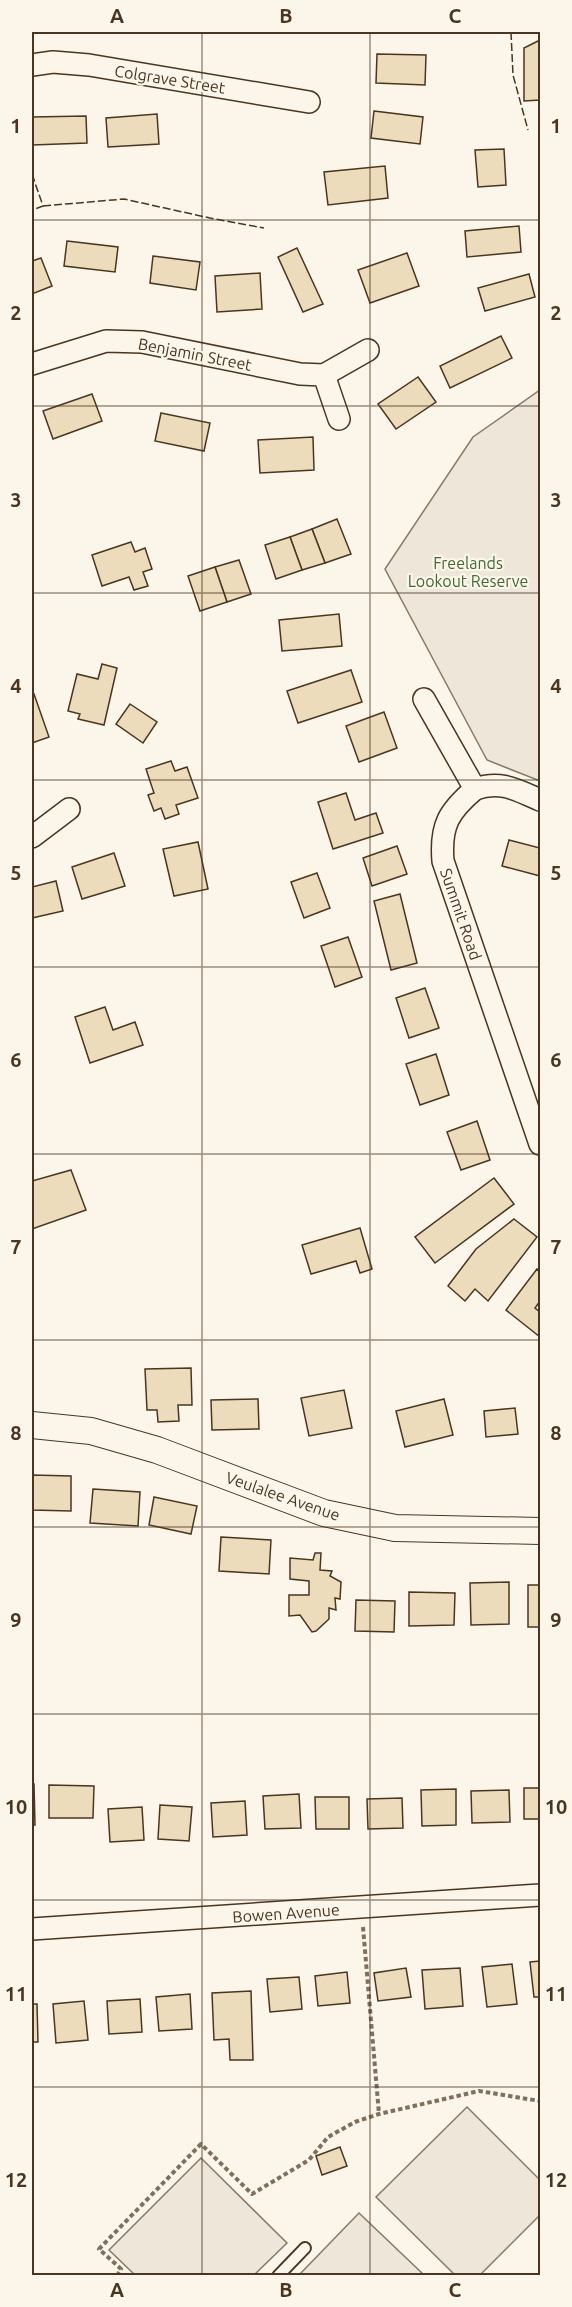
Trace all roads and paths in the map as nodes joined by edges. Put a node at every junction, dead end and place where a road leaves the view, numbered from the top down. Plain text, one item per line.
1 (32, 65) edge
2 (309, 102) dead end
3 (368, 350) dead end
4 (32, 364) edge
5 (324, 375) junction
6 (339, 419) dead end
7 (424, 699) dead end
8 (475, 789) junction
9 (540, 800) edge
10 (69, 809) dead end
11 (32, 837) edge
12 (540, 1144) edge
13 (32, 1425) edge
14 (540, 1531) edge
15 (540, 1895) edge
16 (361, 1908) junction
17 (32, 1929) edge
18 (540, 2101) edge
19 (379, 2114) junction
20 (305, 2248) dead end
21 (117, 2276) edge
22 (278, 2276) edge

1 - 2 street, Colgrave Street
3 - 5 street
4 - 5 street, Benjamin Street
5 - 6 street
7 - 8 street
8 - 9 street
8 - 12 street, Summit Road
10 - 11 street
13 - 14 street, Veulalee Avenue
15 - 16 street, Bowen Avenue
16 - 17 street, Bowen Avenue
16 - 19 path
18 - 19 path
19 - 21 path
20 - 22 lane

